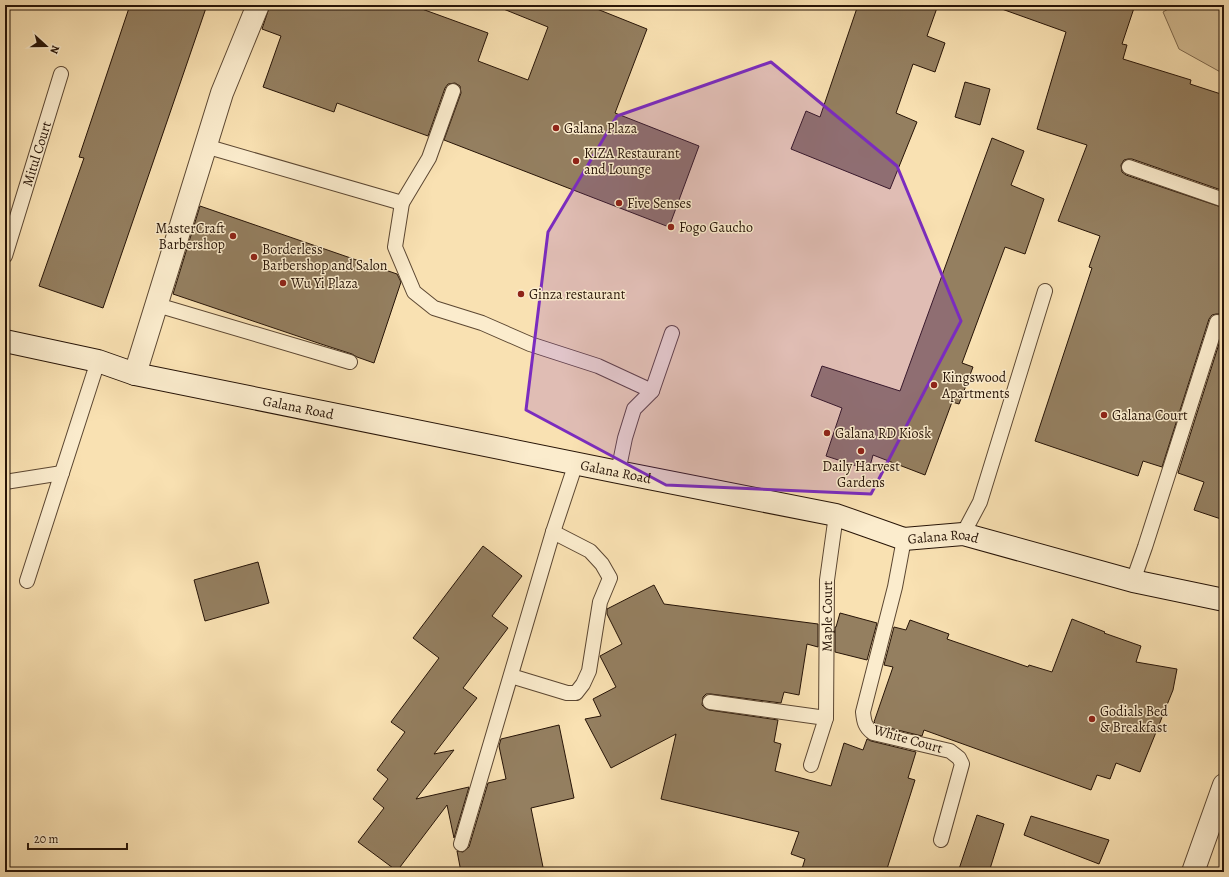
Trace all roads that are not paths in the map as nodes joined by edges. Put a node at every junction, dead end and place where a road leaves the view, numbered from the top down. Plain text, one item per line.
1 (258, 5) edge
2 (61, 74) dead end
3 (453, 91) dead end
4 (205, 146) junction
5 (1129, 167) dead end
6 (1224, 200) edge
7 (402, 203) junction
8 (5, 256) edge
9 (1045, 291) dead end
10 (157, 305) junction
11 (1217, 322) dead end
12 (672, 333) dead end
13 (5, 341) edge
14 (98, 361) junction
15 (350, 362) dead end
16 (135, 374) junction
17 (652, 391) junction
18 (576, 463) junction
19 (618, 472) junction
20 (62, 473) junction
21 (5, 482) edge
22 (836, 515) junction
23 (553, 532) junction
24 (963, 534) junction
25 (904, 539) junction
26 (1133, 580) junction
27 (27, 581) dead end
28 (1224, 600) edge
29 (512, 676) junction
30 (710, 702) dead end
31 (826, 718) junction
32 (811, 765) dead end
33 (1224, 785) edge
34 (941, 840) dead end
35 (461, 844) dead end
36 (1193, 872) edge

1 - 4 main road
2 - 8 lane, Mitul Court
3 - 7 lane
4 - 7 lane
4 - 10 main road
5 - 6 lane
7 - 17 lane
9 - 24 lane
10 - 15 lane
10 - 16 main road
11 - 26 lane
12 - 17 lane
13 - 14 main road, Galana Road
14 - 16 main road, Galana Road
14 - 20 lane
16 - 18 main road, Galana Road
17 - 19 lane
18 - 19 main road, Galana Road
18 - 23 lane
19 - 22 main road, Galana Road
20 - 21 lane
20 - 27 lane
22 - 25 main road, Galana Road
22 - 31 lane, Maple Court
23 - 29 lane
23 - 29 lane
24 - 25 main road, Galana Road
24 - 26 main road, Galana Road
25 - 34 lane, White Court
26 - 28 main road, Galana Road
29 - 35 lane
30 - 31 lane
31 - 32 lane, Maple Court
33 - 36 main road

